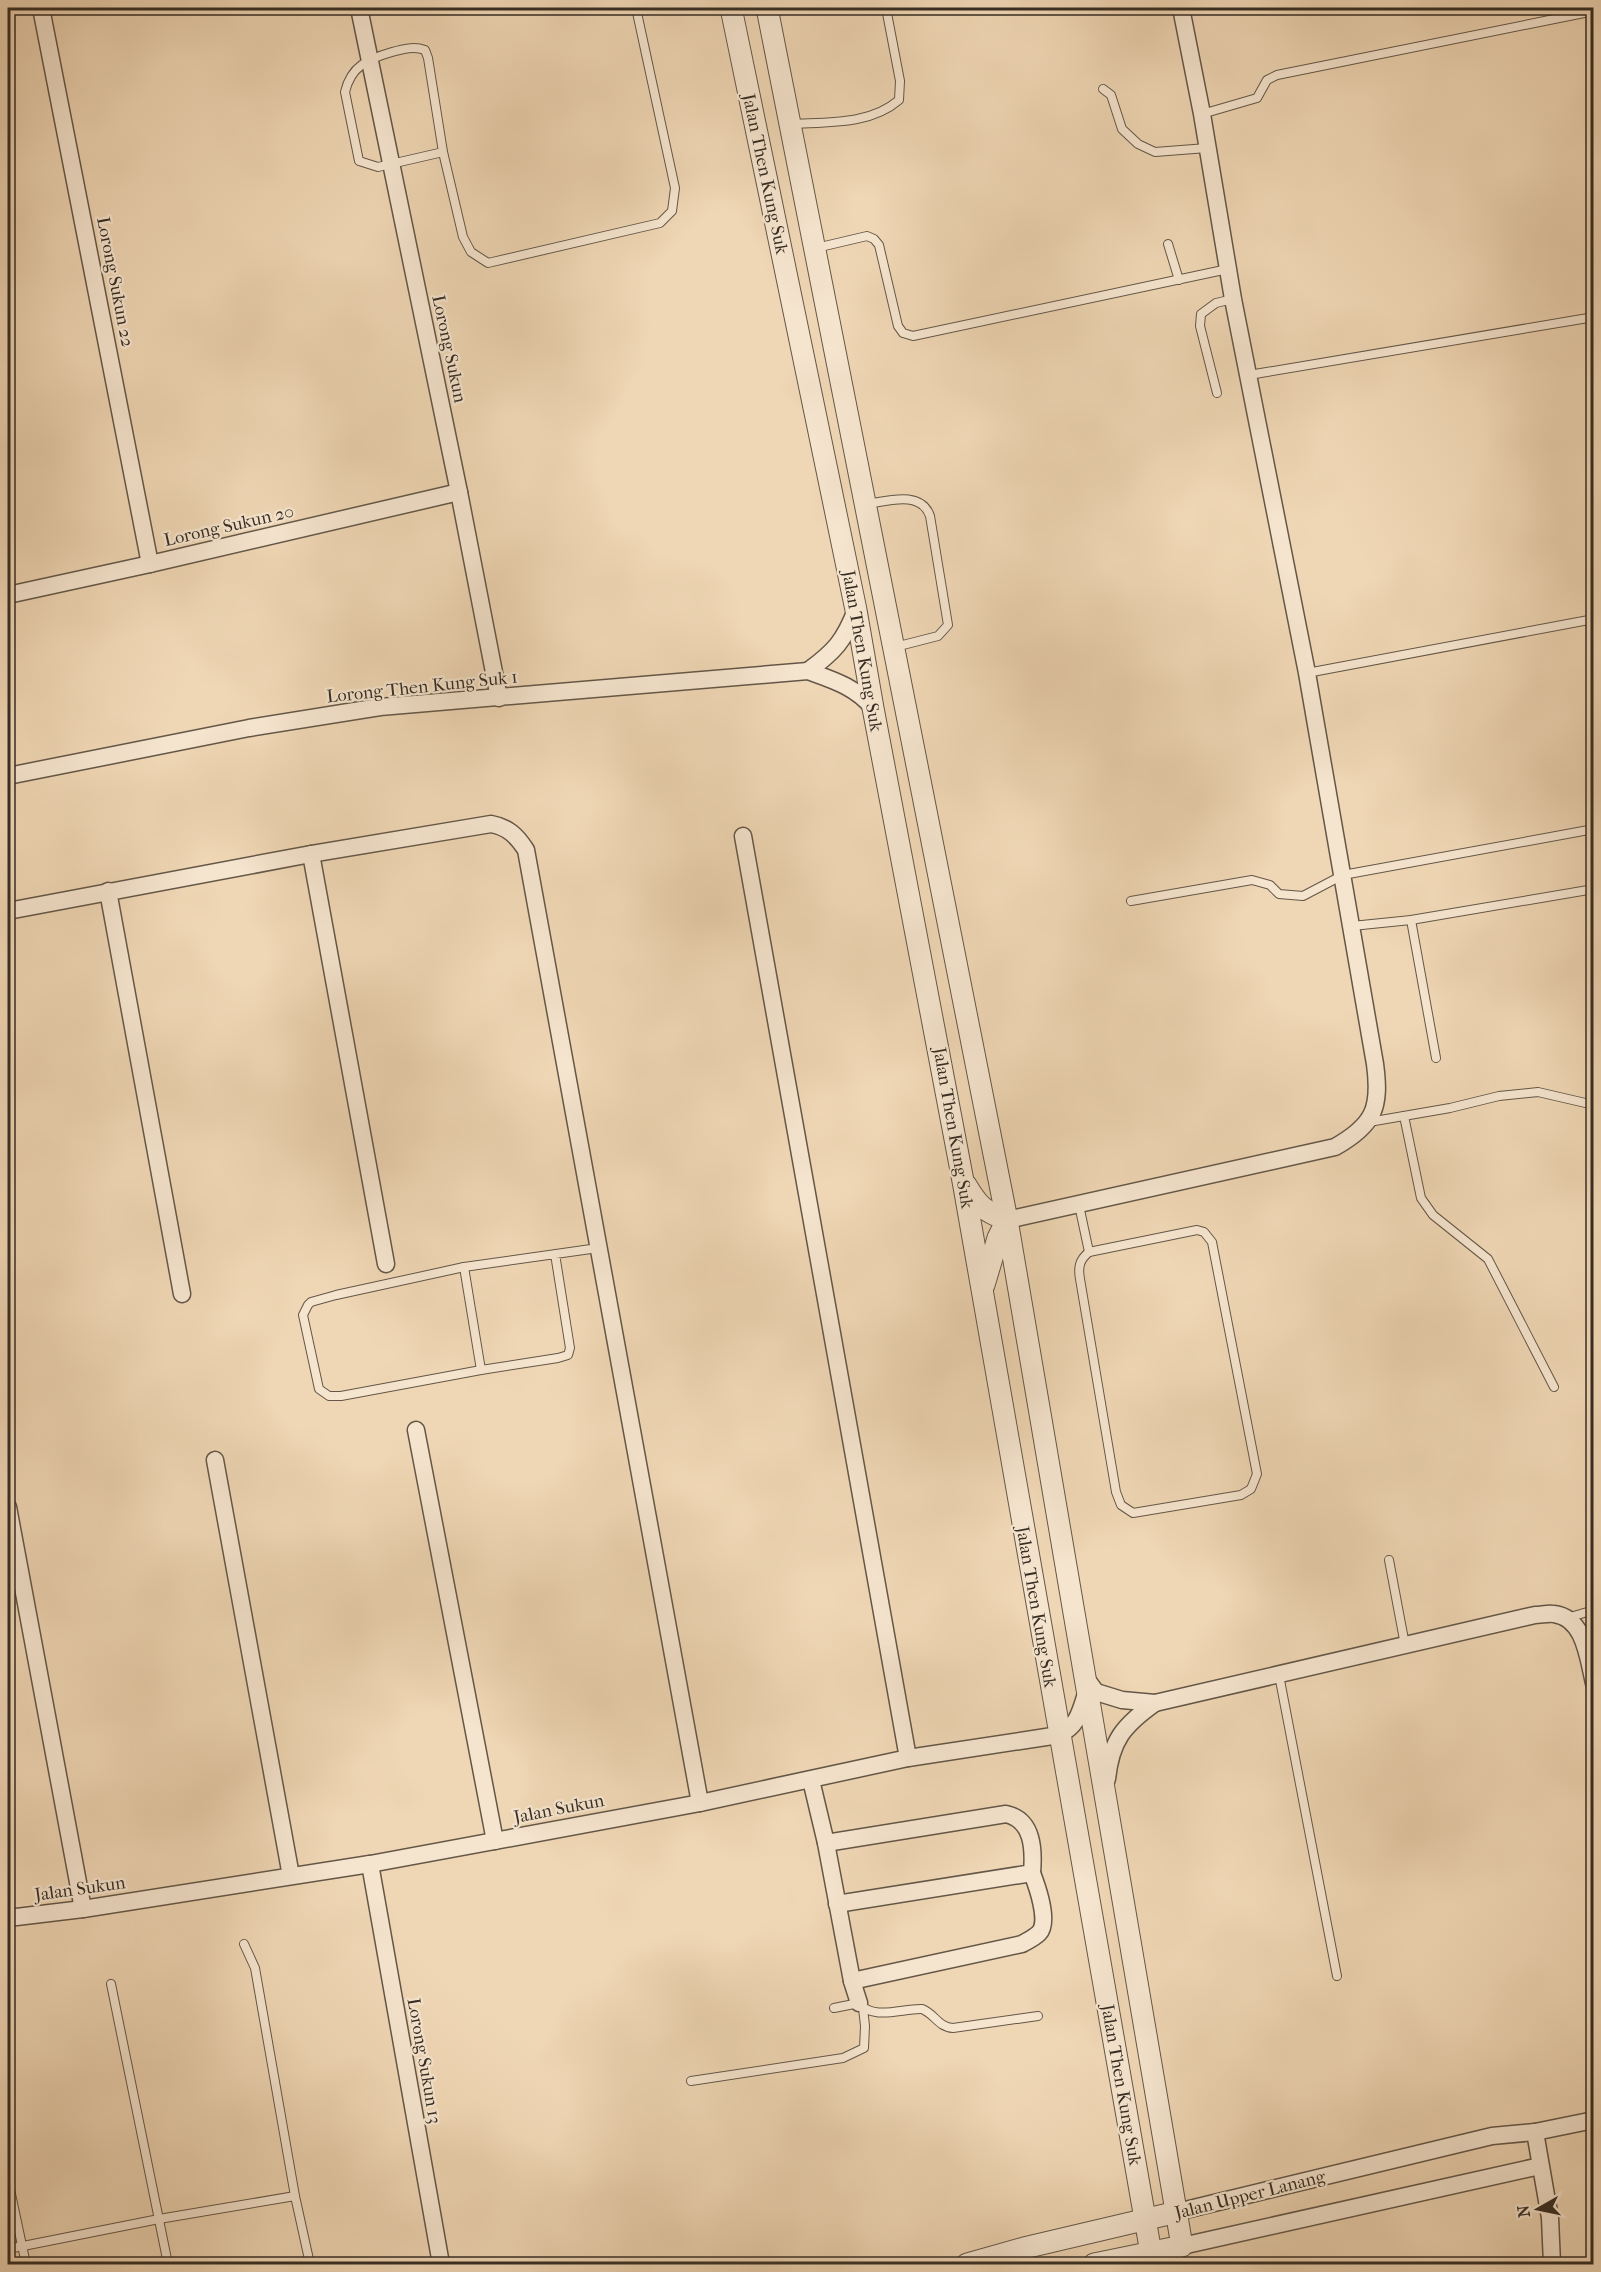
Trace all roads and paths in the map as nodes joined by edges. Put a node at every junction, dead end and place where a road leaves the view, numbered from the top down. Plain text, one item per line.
1 (41, 8) edge
2 (360, 8) edge
3 (636, 8) edge
4 (731, 8) edge
5 (767, 8) edge
6 (886, 8) edge
7 (1180, 8) edge
8 (1593, 11) edge
9 (370, 58) junction
10 (1103, 89) dead end
11 (1202, 114) junction
12 (792, 124) junction
13 (1207, 148) junction
14 (443, 152) junction
15 (391, 165) junction
16 (1168, 244) dead end
17 (816, 248) junction
18 (1228, 269) junction
19 (1179, 280) junction
20 (1233, 299) junction
21 (1593, 317) edge
22 (1249, 375) junction
23 (1217, 393) dead end
24 (459, 492) junction
25 (866, 504) junction
26 (150, 564) junction
27 (8, 595) edge
28 (856, 610) junction
29 (1593, 619) edge
30 (894, 647) junction
31 (808, 671) junction
32 (1307, 673) junction
33 (499, 698) junction
34 (873, 708) junction
35 (8, 776) edge
36 (1593, 829) edge
37 (743, 836) dead end
38 (311, 854) junction
39 (1343, 874) junction
40 (1593, 889) edge
41 (108, 891) junction
42 (1131, 901) dead end
43 (8, 911) edge
44 (1411, 920) junction
45 (1352, 926) junction
46 (1436, 1058) dead end
47 (1593, 1105) edge
48 (1404, 1116) junction
49 (1369, 1122) junction
50 (963, 1181) junction
51 (1078, 1205) junction
52 (1007, 1220) junction
53 (598, 1248) junction
54 (1089, 1252) junction
55 (555, 1254) junction
56 (386, 1264) dead end
57 (464, 1267) junction
58 (982, 1291) junction
59 (182, 1294) dead end
60 (481, 1370) junction
61 (1554, 1387) dead end
62 (416, 1430) dead end
63 (215, 1460) dead end
64 (8, 1507) edge
65 (1389, 1560) dead end
66 (1593, 1610) edge
67 (1567, 1618) junction
68 (1405, 1645) junction
69 (1280, 1675) junction
70 (1086, 1683) junction
71 (1593, 1683) edge
72 (1155, 1703) junction
73 (1059, 1735) junction
74 (908, 1758) junction
75 (812, 1780) junction
76 (1105, 1795) junction
77 (700, 1803) junction
78 (495, 1841) junction
79 (826, 1843) junction
80 (370, 1864) junction
81 (1032, 1873) junction
82 (291, 1876) junction
83 (837, 1904) junction
84 (83, 1909) junction
85 (8, 1918) edge
86 (244, 1944) dead end
87 (1337, 1976) dead end
88 (852, 1981) junction
89 (111, 1984) dead end
90 (861, 2005) junction
91 (834, 2008) dead end
92 (1038, 2016) dead end
93 (691, 2081) dead end
94 (1593, 2120) edge
95 (1535, 2132) junction
96 (1540, 2166) junction
97 (8, 2180) edge
98 (295, 2196) junction
99 (1176, 2212) junction
100 (159, 2219) junction
101 (1145, 2220) junction
102 (22, 2246) junction
103 (1182, 2246) junction
104 (8, 2249) edge
105 (1151, 2253) junction
106 (26, 2265) edge
107 (168, 2265) edge
108 (310, 2265) edge
109 (441, 2265) edge
110 (967, 2265) edge
111 (1094, 2265) edge
112 (1552, 2265) edge

1 - 26 street, Lorong Sukun 22
2 - 9 street, Lorong Sukun
3 - 14 lane
4 - 28 street, Jalan Then Kung Suk
5 - 12 street, Jalan Then Kung Suk
6 - 12 lane
7 - 11 street
8 - 11 lane
9 - 14 lane
9 - 15 street, Lorong Sukun
9 - 15 lane
10 - 13 lane
11 - 13 street
12 - 17 street, Jalan Then Kung Suk
13 - 18 street
14 - 15 lane
15 - 24 street, Lorong Sukun
16 - 19 lane
17 - 19 lane
17 - 25 street, Jalan Then Kung Suk
18 - 19 lane
18 - 20 street
20 - 22 street
20 - 23 lane
21 - 22 lane
22 - 32 street
24 - 26 street, Lorong Sukun 20
24 - 33 street, Lorong Sukun
25 - 30 street, Jalan Then Kung Suk
25 - 30 lane
26 - 27 street, Lorong Sukun 20
28 - 31 street
28 - 34 street, Jalan Then Kung Suk
29 - 32 lane
30 - 52 street, Jalan Then Kung Suk
31 - 33 street, Lorong Then Kung Suk 1
31 - 34 street
32 - 39 street
33 - 35 street, Lorong Then Kung Suk 1
34 - 50 street, Jalan Then Kung Suk
36 - 39 lane
37 - 74 street
38 - 41 street
38 - 53 street
38 - 56 street
39 - 42 lane
39 - 45 street
40 - 44 lane
41 - 43 street
41 - 59 street
44 - 45 lane
44 - 46 lane
45 - 49 street
47 - 48 lane
48 - 49 lane
48 - 61 lane
49 - 51 street
50 - 52 street
50 - 58 street, Jalan Then Kung Suk
51 - 52 street
51 - 54 lane
52 - 58 street
52 - 70 street, Jalan Then Kung Suk
53 - 55 lane
53 - 77 street
54 - 54 lane
55 - 57 lane
55 - 60 lane
57 - 60 lane
57 - 60 lane
58 - 73 street, Jalan Then Kung Suk
62 - 78 street
63 - 82 street
64 - 84 street
65 - 68 lane
66 - 67 lane
67 - 68 street
67 - 71 street
68 - 69 street
69 - 72 street
69 - 87 lane
70 - 72 street
70 - 73 street
70 - 76 street, Jalan Then Kung Suk
72 - 76 street
73 - 74 street, Jalan Sukun
73 - 101 street, Jalan Then Kung Suk
74 - 75 street, Jalan Sukun
75 - 77 street, Jalan Sukun
75 - 79 street
76 - 99 street, Jalan Then Kung Suk
77 - 78 street, Jalan Sukun
78 - 80 street, Jalan Sukun
79 - 81 street
79 - 83 street
80 - 82 street, Jalan Sukun
80 - 109 street, Lorong Sukun 13
81 - 83 street
81 - 88 street
82 - 84 street, Jalan Sukun
83 - 88 street
84 - 85 street, Jalan Sukun
86 - 98 lane
88 - 90 street
89 - 100 lane
90 - 91 lane
90 - 92 lane
90 - 93 lane
94 - 95 street, Jalan Upper Lanang
95 - 96 street
95 - 99 street, Jalan Upper Lanang
96 - 103 street, Jalan Upper Lanang
96 - 112 street
97 - 102 lane
98 - 100 lane
98 - 108 lane
99 - 101 street, Jalan Upper Lanang
99 - 103 street, Jalan Then Kung Suk
100 - 102 lane
100 - 107 lane
101 - 105 street, Jalan Then Kung Suk
101 - 110 street, Jalan Upper Lanang
102 - 104 lane
102 - 106 lane
103 - 105 street, Jalan Upper Lanang
105 - 111 street, Jalan Upper Lanang

